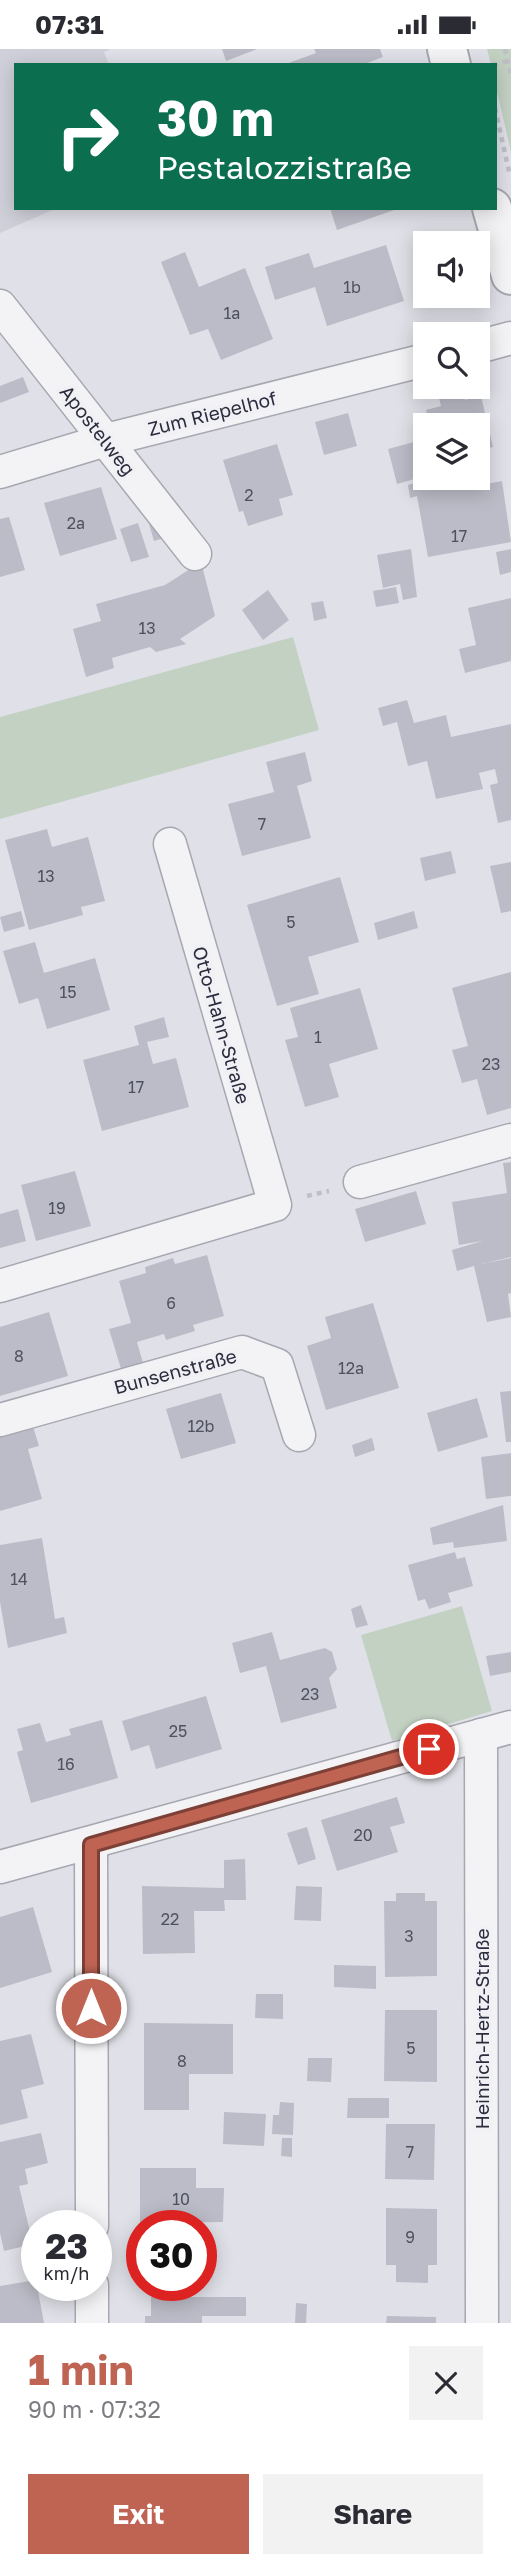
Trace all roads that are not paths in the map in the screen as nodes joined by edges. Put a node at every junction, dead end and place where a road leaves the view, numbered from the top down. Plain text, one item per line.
1 (493, 210) edge
2 (511, 275) edge
3 (0, 306) edge
4 (511, 338) edge
5 (490, 344) edge
6 (413, 363) edge
7 (106, 440) junction
8 (0, 472) edge
9 (195, 554) dead end
10 (170, 844) dead end
11 (511, 1140) edge
12 (360, 1182) road end
13 (0, 1286) edge
14 (0, 1420) edge
15 (299, 1436) dead end
16 (511, 1727) edge
17 (481, 1735) junction
18 (91, 1845) junction
19 (0, 1867) edge
20 (92, 2210) edge
21 (92, 2301) edge
22 (92, 2323) edge
23 (482, 2323) edge

1 - 2 street
3 - 7 street, Apostelweg
4 - 5 street
6 - 7 street, Zum Riepelhof
7 - 8 street, Zum Riepelhof
7 - 9 street, Apostelweg
10 - 13 street, Otto-Hahn-Straße
11 - 12 street
14 - 15 street, Bunsenstraße
16 - 17 street
17 - 18 street
17 - 23 street, Heinrich-Hertz-Straße
18 - 19 street
18 - 20 street
21 - 22 street

